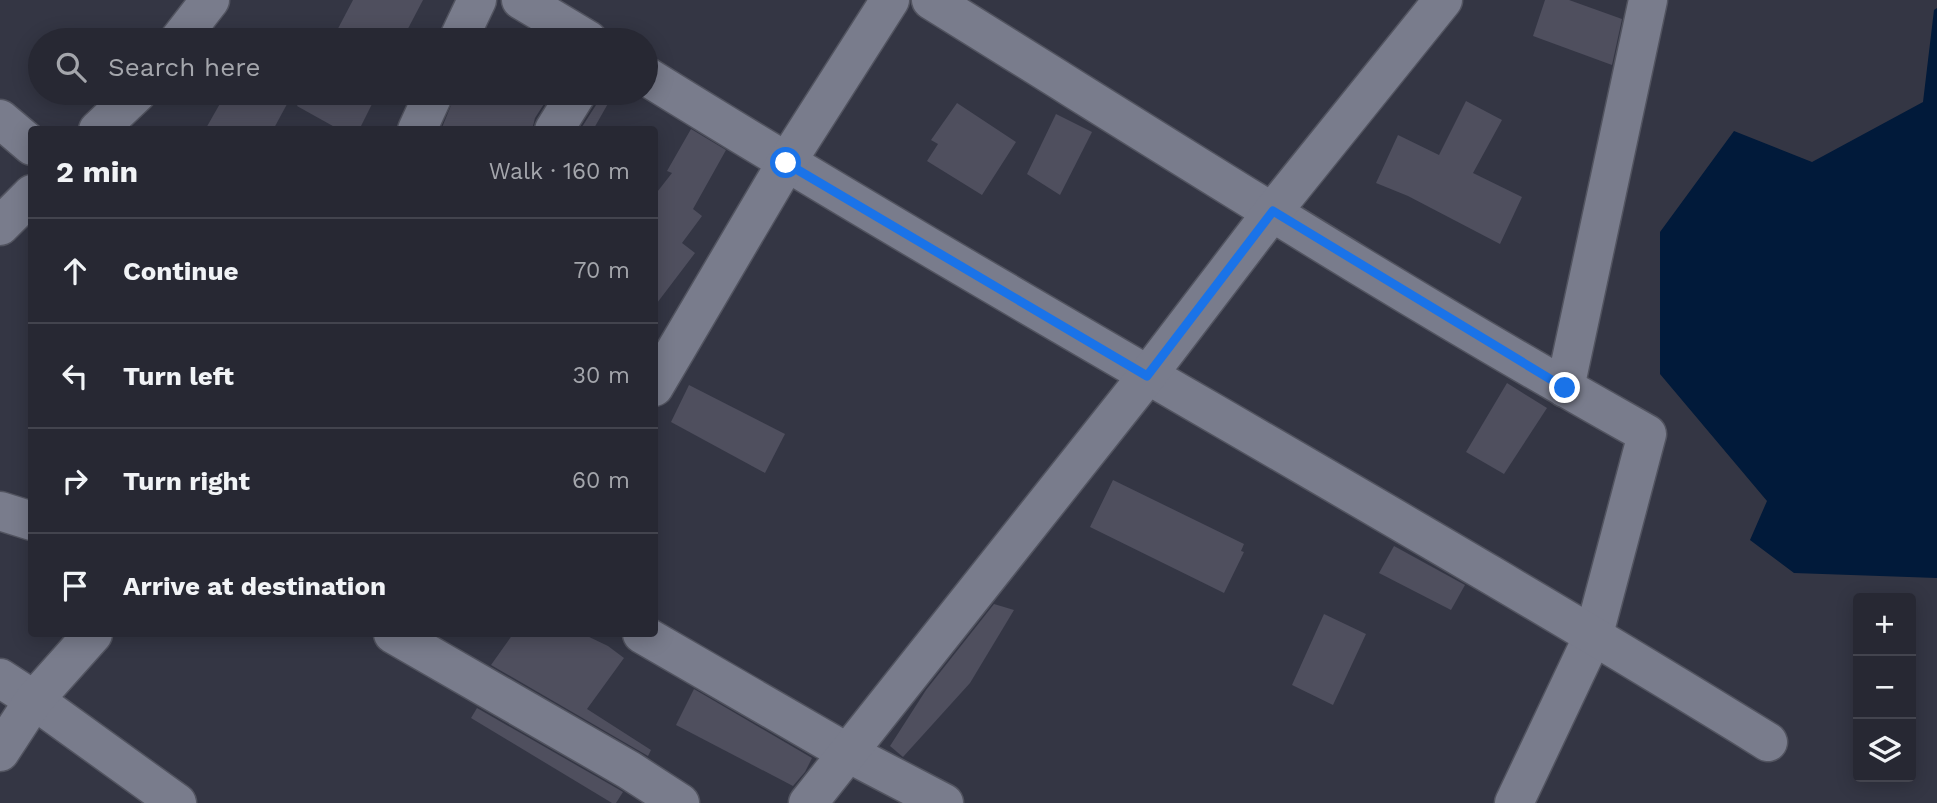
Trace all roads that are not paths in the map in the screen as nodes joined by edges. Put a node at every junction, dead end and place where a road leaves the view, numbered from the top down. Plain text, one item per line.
1 (210, 0) edge
2 (477, 0) edge
3 (522, 0) edge
4 (890, 0) edge
5 (931, 0) edge
6 (1648, 0) edge
7 (1431, 4) edge
8 (188, 28) edge
9 (464, 28) edge
10 (568, 28) edge
11 (658, 83) edge
12 (124, 105) edge
13 (428, 105) edge
14 (570, 105) edge
15 (0, 119) edge
16 (102, 126) edge
17 (419, 126) edge
18 (556, 126) edge
19 (28, 143) edge
20 (786, 163) junction
21 (28, 198) edge
22 (1273, 211) junction
23 (0, 226) edge
24 (1147, 376) junction
25 (658, 380) edge
26 (1565, 388) junction
27 (0, 511) edge
28 (28, 521) edge
29 (1594, 634) junction
30 (90, 637) edge
31 (398, 637) edge
32 (647, 637) edge
33 (0, 678) edge
34 (34, 700) junction
35 (1768, 742) dead end
36 (0, 752) edge
37 (846, 752) junction
38 (177, 803) edge
39 (680, 803) edge
40 (808, 803) edge
41 (944, 803) edge
42 (1514, 803) edge

1 - 8 street
2 - 9 street
3 - 10 street
4 - 20 street
5 - 22 street
6 - 26 street
7 - 22 street
11 - 20 street
12 - 16 street
13 - 17 street
14 - 18 street
15 - 19 street
20 - 24 street
20 - 25 street
21 - 23 street
22 - 24 street
22 - 26 street
24 - 29 street
24 - 37 street
26 - 29 street
27 - 28 street
29 - 35 street
29 - 42 street
30 - 34 street
31 - 39 street
32 - 37 street
33 - 34 street
34 - 36 street
34 - 38 street
37 - 40 street
37 - 41 street

